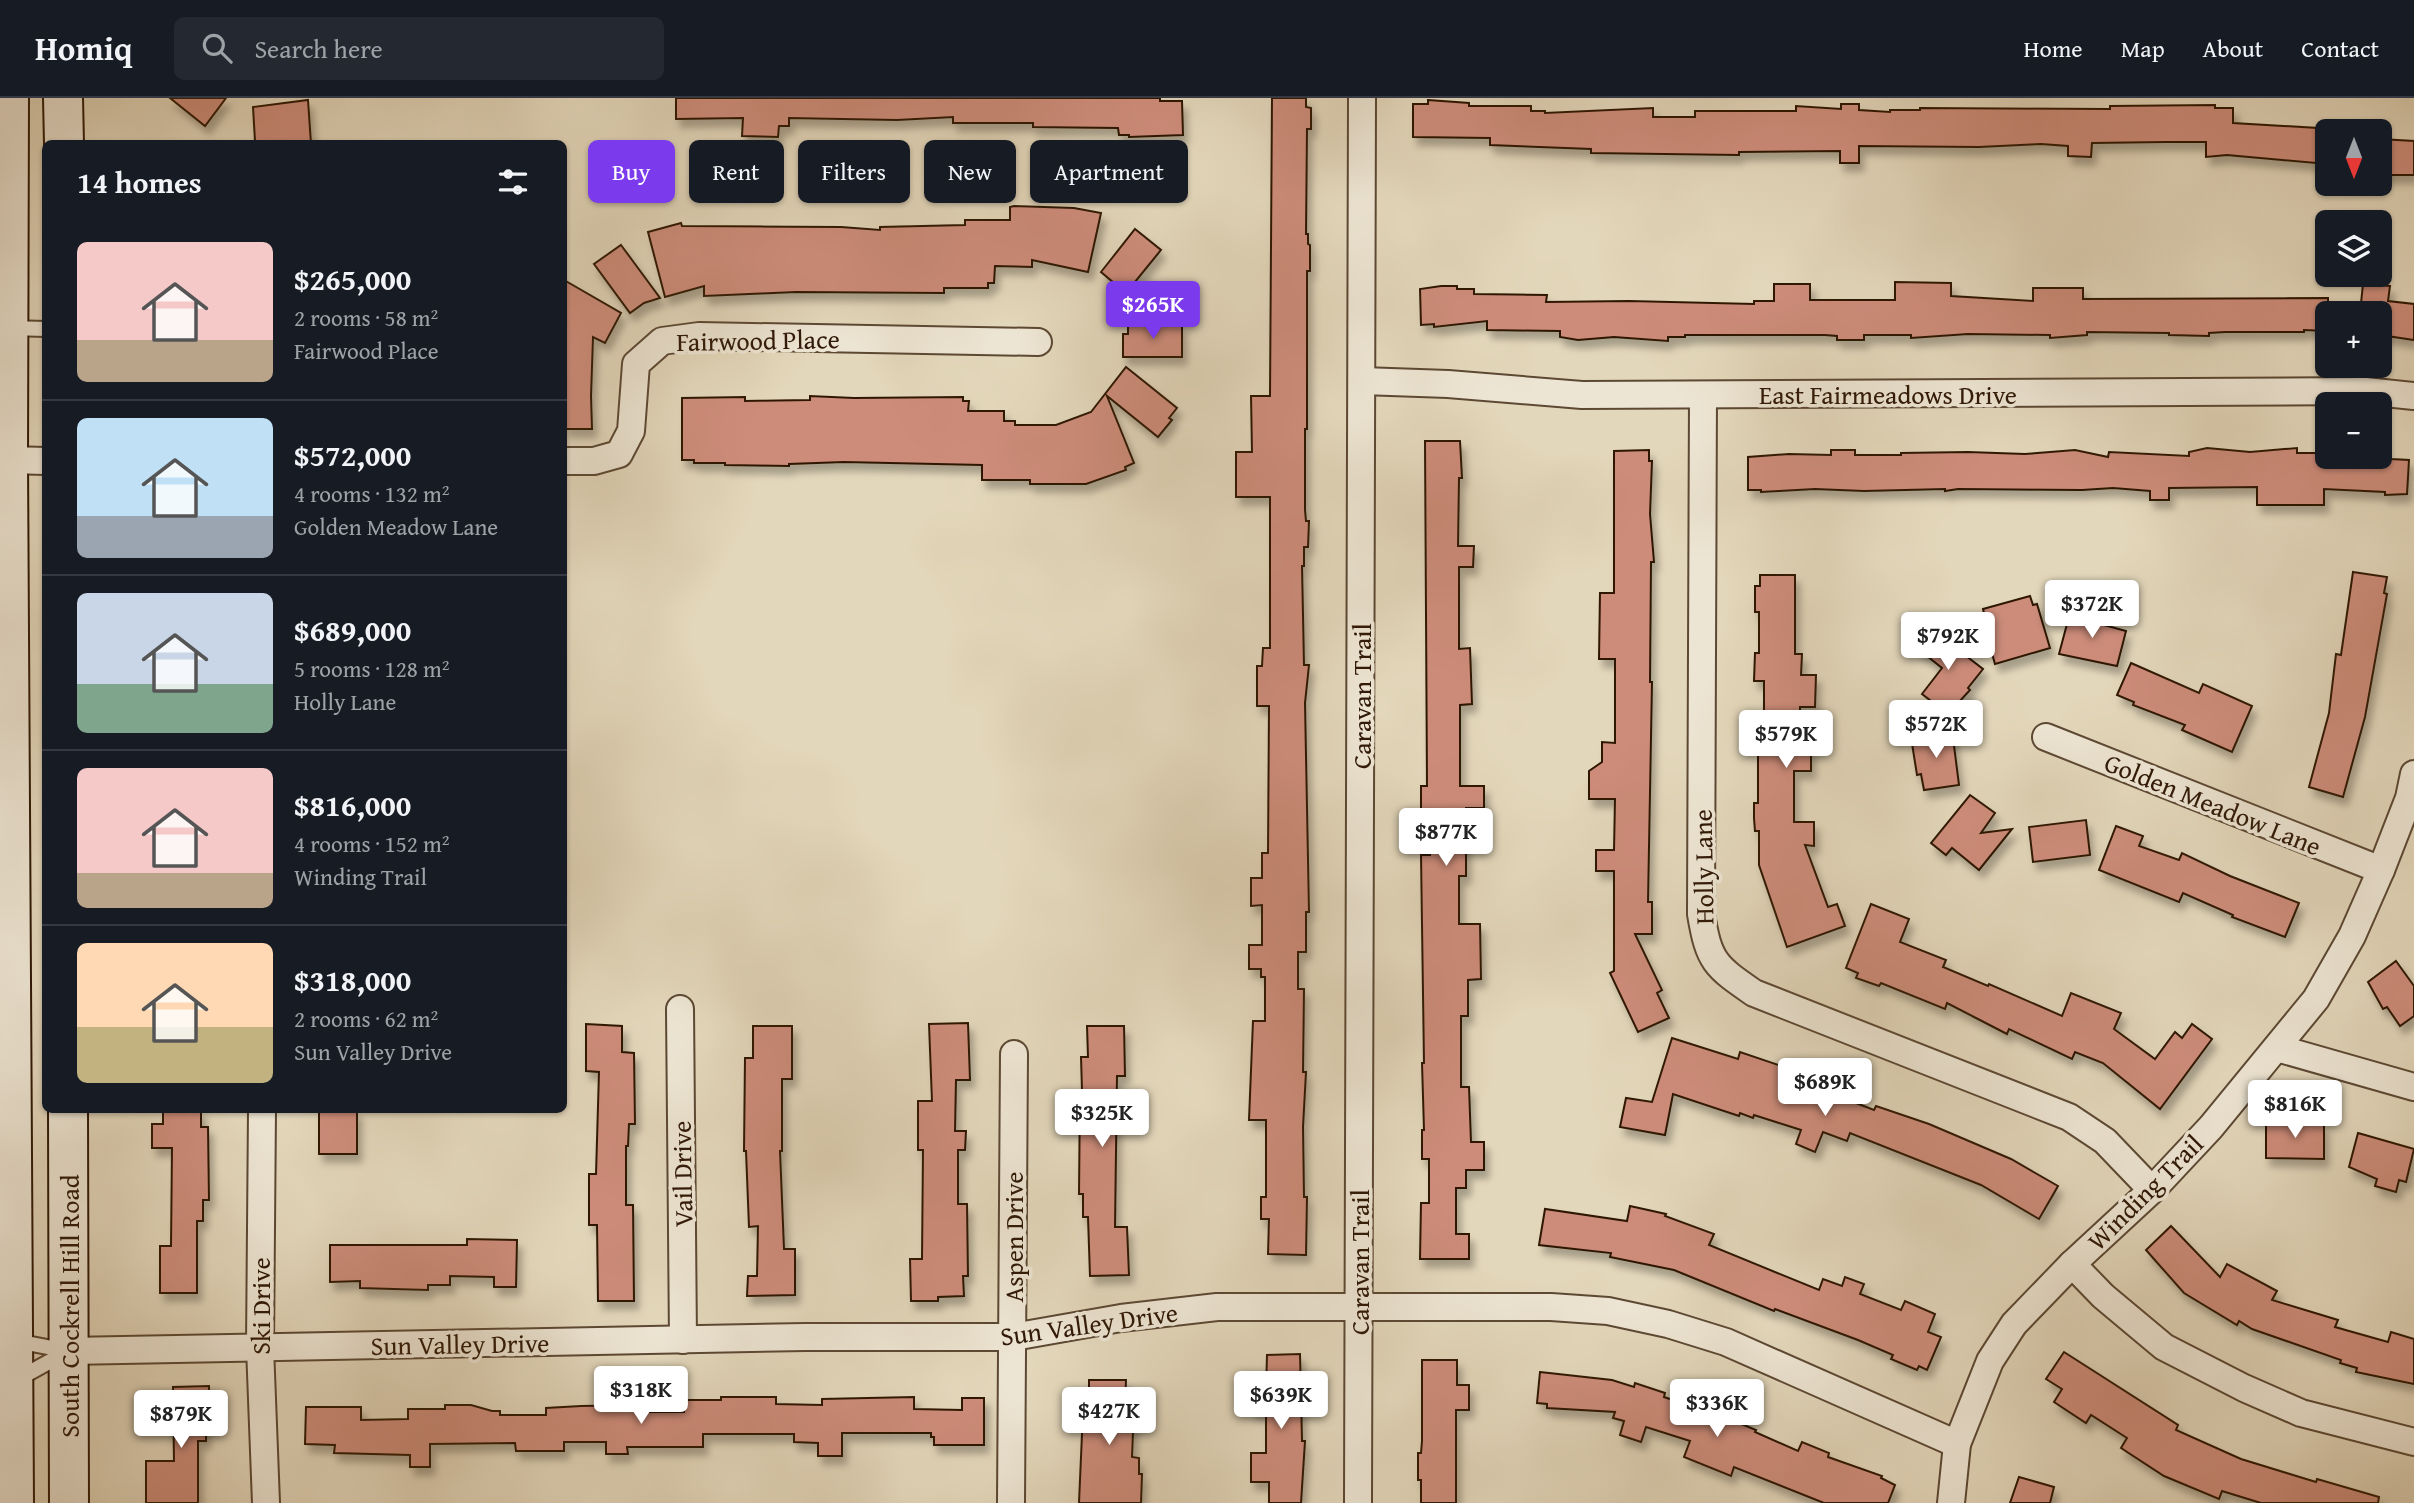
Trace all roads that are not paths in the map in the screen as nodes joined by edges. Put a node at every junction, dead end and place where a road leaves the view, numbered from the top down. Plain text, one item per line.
1 (9, 98) edge
2 (63, 98) edge
3 (1362, 98) edge
4 (64, 140) edge
5 (8, 328) junction
6 (42, 329) edge
7 (1038, 342) dead end
8 (1362, 381) junction
9 (1703, 395) junction
10 (2414, 396) edge
11 (3, 460) edge
12 (42, 461) edge
13 (567, 461) edge
14 (2046, 737) dead end
15 (2414, 774) edge
16 (5, 846) edge
17 (2381, 870) junction
18 (5, 912) edge
19 (680, 1009) dead end
20 (2277, 1048) junction
21 (1014, 1054) dead end
22 (2414, 1087) edge
23 (68, 1113) edge
24 (262, 1113) edge
25 (2152, 1190) junction
26 (2072, 1264) junction
27 (1359, 1308) junction
28 (1013, 1337) junction
29 (683, 1340) junction
30 (7, 1341) edge
31 (260, 1347) junction
32 (69, 1351) junction
33 (7, 1381) edge
34 (2414, 1442) edge
35 (1956, 1444) junction
36 (14, 1503) edge
37 (69, 1503) edge
38 (266, 1503) edge
39 (1011, 1503) edge
40 (1358, 1503) edge
41 (1951, 1503) edge

1 - 5 main road
2 - 4 main road
3 - 8 street, Caravan Trail
5 - 6 lane
5 - 11 main road
7 - 13 street, Fairwood Place
8 - 9 street, East Fairmeadows Drive
8 - 27 street, Caravan Trail
9 - 10 street, East Fairmeadows Drive
9 - 25 street, Holly Lane
11 - 12 street
11 - 16 main road
14 - 17 street, Golden Meadow Lane
15 - 17 street, Winding Trail
16 - 18 main road
17 - 20 street, Winding Trail
18 - 30 main road
19 - 29 street, Vail Drive
20 - 22 street
20 - 25 street, Winding Trail
21 - 28 street, Aspen Drive
23 - 32 main road, South Cockrell Hill Road
24 - 31 street, Ski Drive
25 - 26 street, Winding Trail
26 - 34 street
26 - 35 street, Winding Trail
27 - 28 street, Sun Valley Drive
27 - 35 street, Sun Valley Drive
27 - 40 street, Caravan Trail
28 - 29 street, Sun Valley Drive
28 - 39 street, Aspen Drive
29 - 31 street, Sun Valley Drive
30 - 32 lane
30 - 33 main road
31 - 32 street, Sun Valley Drive
31 - 38 street, Ski Drive
32 - 33 lane
32 - 37 main road, South Cockrell Hill Road
33 - 36 main road
35 - 41 street, Winding Trail

